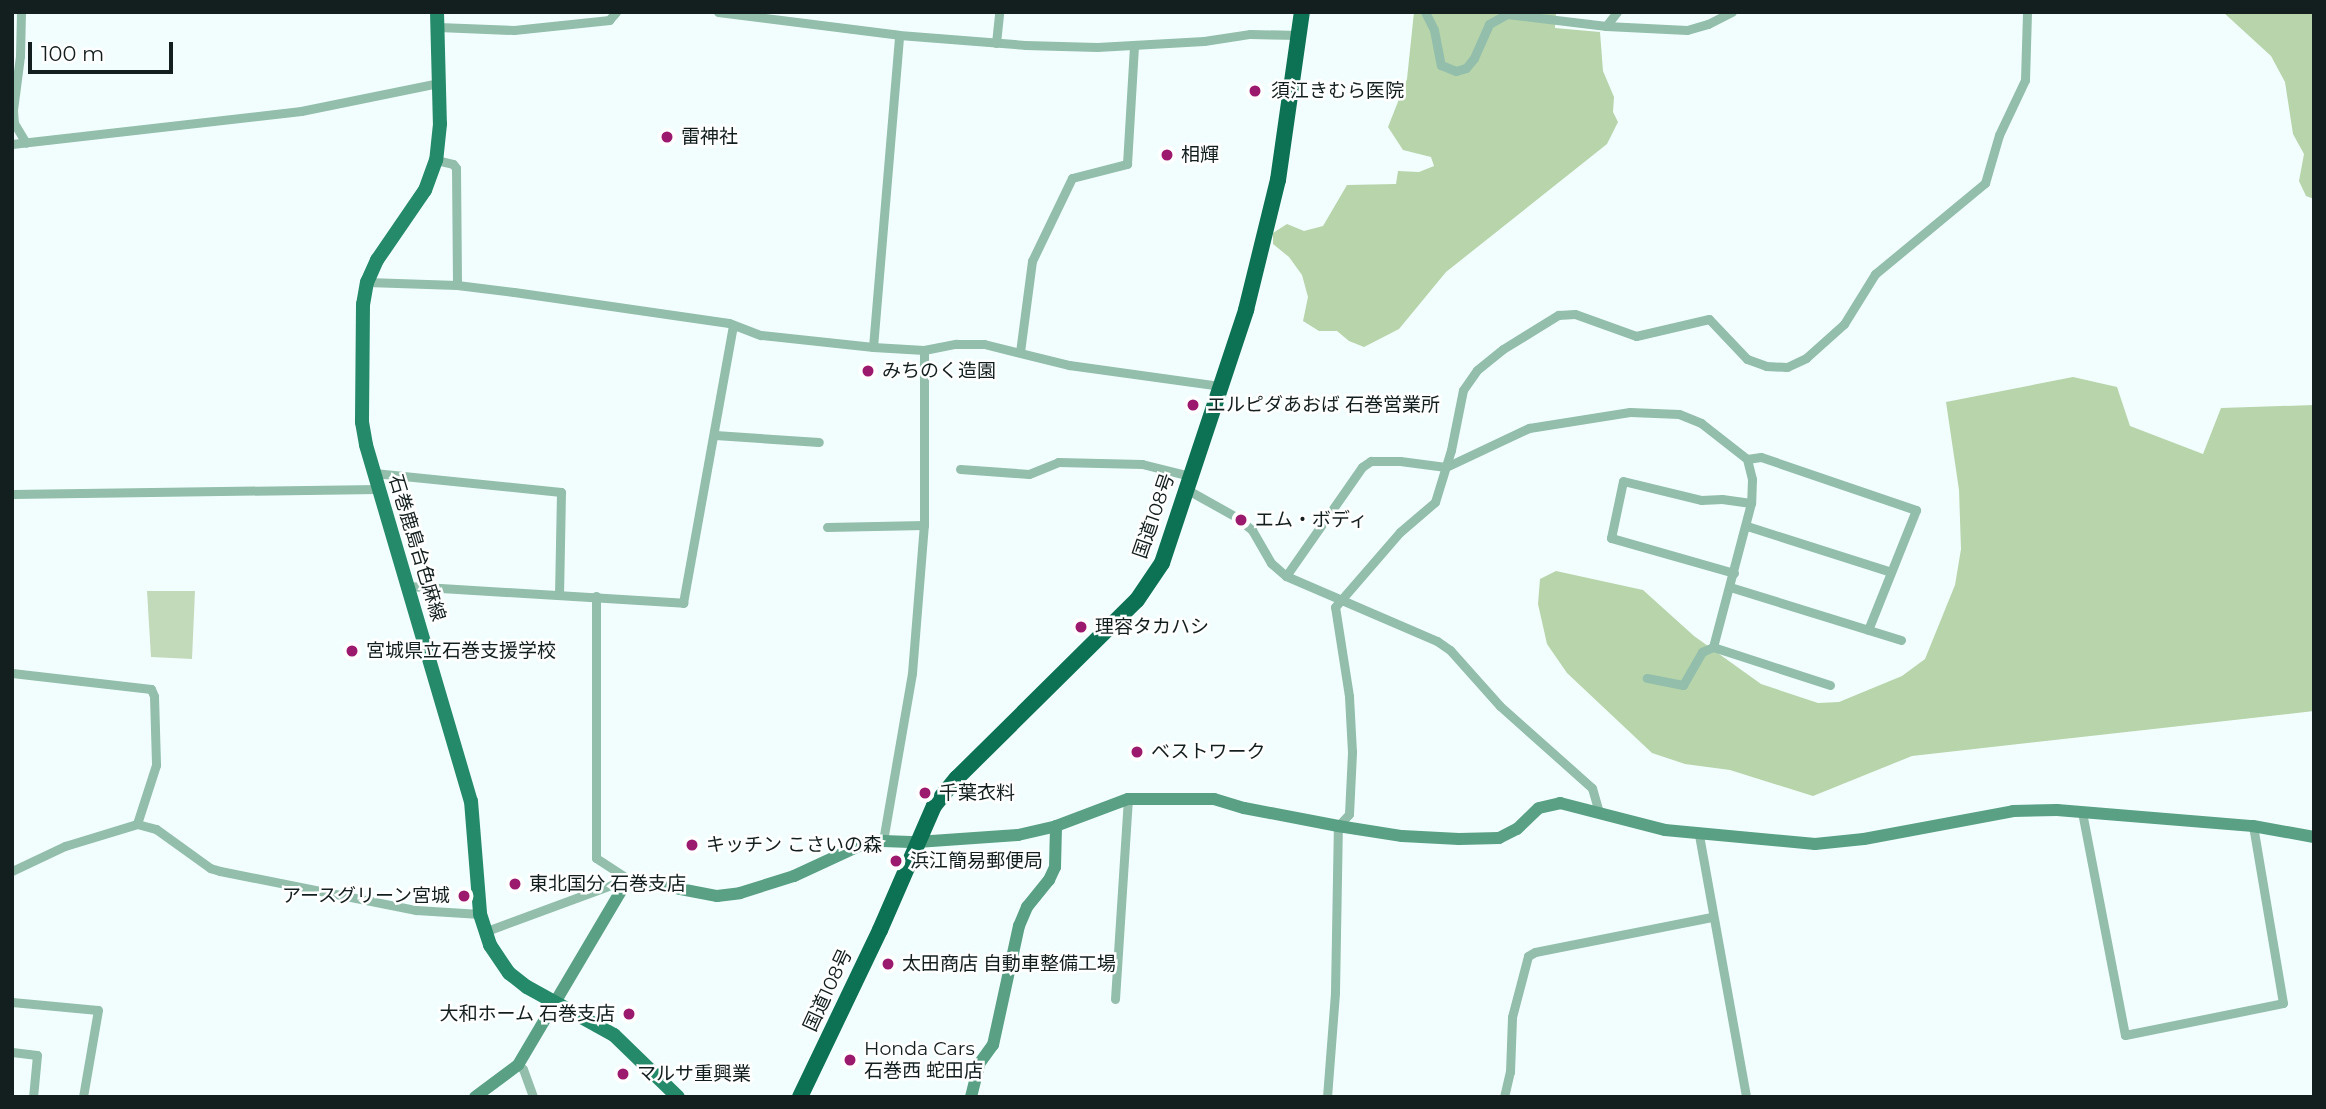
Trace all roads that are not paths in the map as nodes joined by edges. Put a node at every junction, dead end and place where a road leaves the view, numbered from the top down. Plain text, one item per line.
1 (21, 12) edge
2 (616, 12) edge
3 (718, 12) edge
4 (999, 12) edge
5 (1302, 12) edge
6 (1425, 12) edge
7 (1617, 12) edge
8 (1732, 12) edge
9 (2027, 12) edge
10 (437, 20) edge
11 (1606, 26) junction
12 (899, 35) junction
13 (1300, 35) junction
14 (996, 43) junction
15 (1134, 45) junction
16 (439, 83) junction
17 (26, 143) junction
18 (12, 144) edge
19 (436, 160) junction
20 (367, 282) junction
21 (457, 285) junction
22 (733, 325) junction
23 (873, 347) junction
24 (924, 349) junction
25 (1020, 352) junction
26 (1220, 386) junction
27 (715, 435) junction
28 (819, 442) dead end
29 (1747, 458) junction
30 (1446, 467) junction
31 (960, 470) dead end
32 (374, 473) junction
33 (1188, 482) junction
34 (378, 489) junction
35 (12, 494) edge
36 (1751, 503) junction
37 (924, 525) junction
38 (1747, 526) junction
39 (827, 527) dead end
40 (1891, 572) junction
41 (1734, 573) junction
42 (1286, 576) junction
43 (408, 586) junction
44 (1730, 587) junction
45 (559, 594) junction
46 (596, 596) junction
47 (1340, 600) junction
48 (1868, 630) junction
49 (1901, 640) dead end
50 (1713, 647) junction
51 (12, 673) edge
52 (1647, 678) dead end
53 (1830, 685) dead end
54 (1128, 799) junction
55 (2082, 811) junction
56 (1600, 812) junction
57 (137, 824) junction
58 (1056, 826) junction
59 (1338, 826) junction
60 (2253, 826) junction
61 (1699, 835) junction
62 (2314, 837) edge
63 (883, 841) junction
64 (917, 842) junction
65 (12, 871) edge
66 (628, 878) junction
67 (480, 914) junction
68 (1712, 917) junction
69 (484, 932) junction
70 (1115, 999) dead end
71 (12, 1002) edge
72 (553, 1002) junction
73 (12, 1052) edge
74 (517, 1065) junction
75 (33, 1097) edge
76 (83, 1097) edge
77 (475, 1097) edge
78 (533, 1097) edge
79 (678, 1097) edge
80 (800, 1097) edge
81 (971, 1097) edge
82 (1326, 1097) edge
83 (1504, 1097) edge
84 (1746, 1097) edge

1 - 17 street
2 - 10 street
3 - 12 street
4 - 14 street
5 - 13 highway, 国道108号
6 - 11 street
7 - 11 street
8 - 11 street
9 - 30 street
10 - 16 main road, 石巻鹿島台色麻線
12 - 14 street
12 - 23 street
13 - 15 street
13 - 26 highway, 国道108号
14 - 15 street
15 - 25 street
16 - 17 street
16 - 19 main road, 石巻鹿島台色麻線
17 - 18 street
19 - 20 main road, 石巻鹿島台色麻線
19 - 21 street
20 - 21 street
20 - 32 main road, 石巻鹿島台色麻線
21 - 22 street
22 - 23 street
22 - 27 street
23 - 24 street
24 - 25 street
24 - 37 street
25 - 26 street
26 - 33 highway, 国道108号
27 - 28 street
27 - 46 street
29 - 30 street
29 - 36 street
29 - 40 street
30 - 42 street
30 - 47 street
31 - 33 street
32 - 34 main road, 石巻鹿島台色麻線
32 - 45 street
33 - 42 street
33 - 64 highway, 国道108号
34 - 35 street
34 - 43 main road, 石巻鹿島台色麻線
36 - 38 street
36 - 41 street
37 - 39 street
37 - 63 street
38 - 40 street
38 - 41 street
40 - 48 street
41 - 44 street
42 - 47 street
43 - 45 street
43 - 67 main road, 石巻鹿島台色麻線
44 - 48 street
44 - 50 street
45 - 46 street
46 - 66 street
47 - 56 street
47 - 59 street
48 - 49 street
50 - 52 street
50 - 53 street
51 - 57 street
54 - 58 street
54 - 59 street
54 - 70 street
55 - 60 street
55 - 60 street
55 - 61 street
56 - 59 street
56 - 61 street
57 - 65 street
57 - 67 street
58 - 64 street
58 - 81 street
59 - 82 street
60 - 62 street
61 - 68 street
63 - 64 street
63 - 66 street
64 - 80 highway, 国道108号
66 - 69 street
66 - 72 street
67 - 69 main road, 石巻鹿島台色麻線
68 - 83 street
68 - 84 street
69 - 72 main road, 石巻鹿島台色麻線
71 - 76 street
72 - 74 street
72 - 79 main road, 石巻鹿島台色麻線
73 - 75 street
74 - 77 street
74 - 78 street

